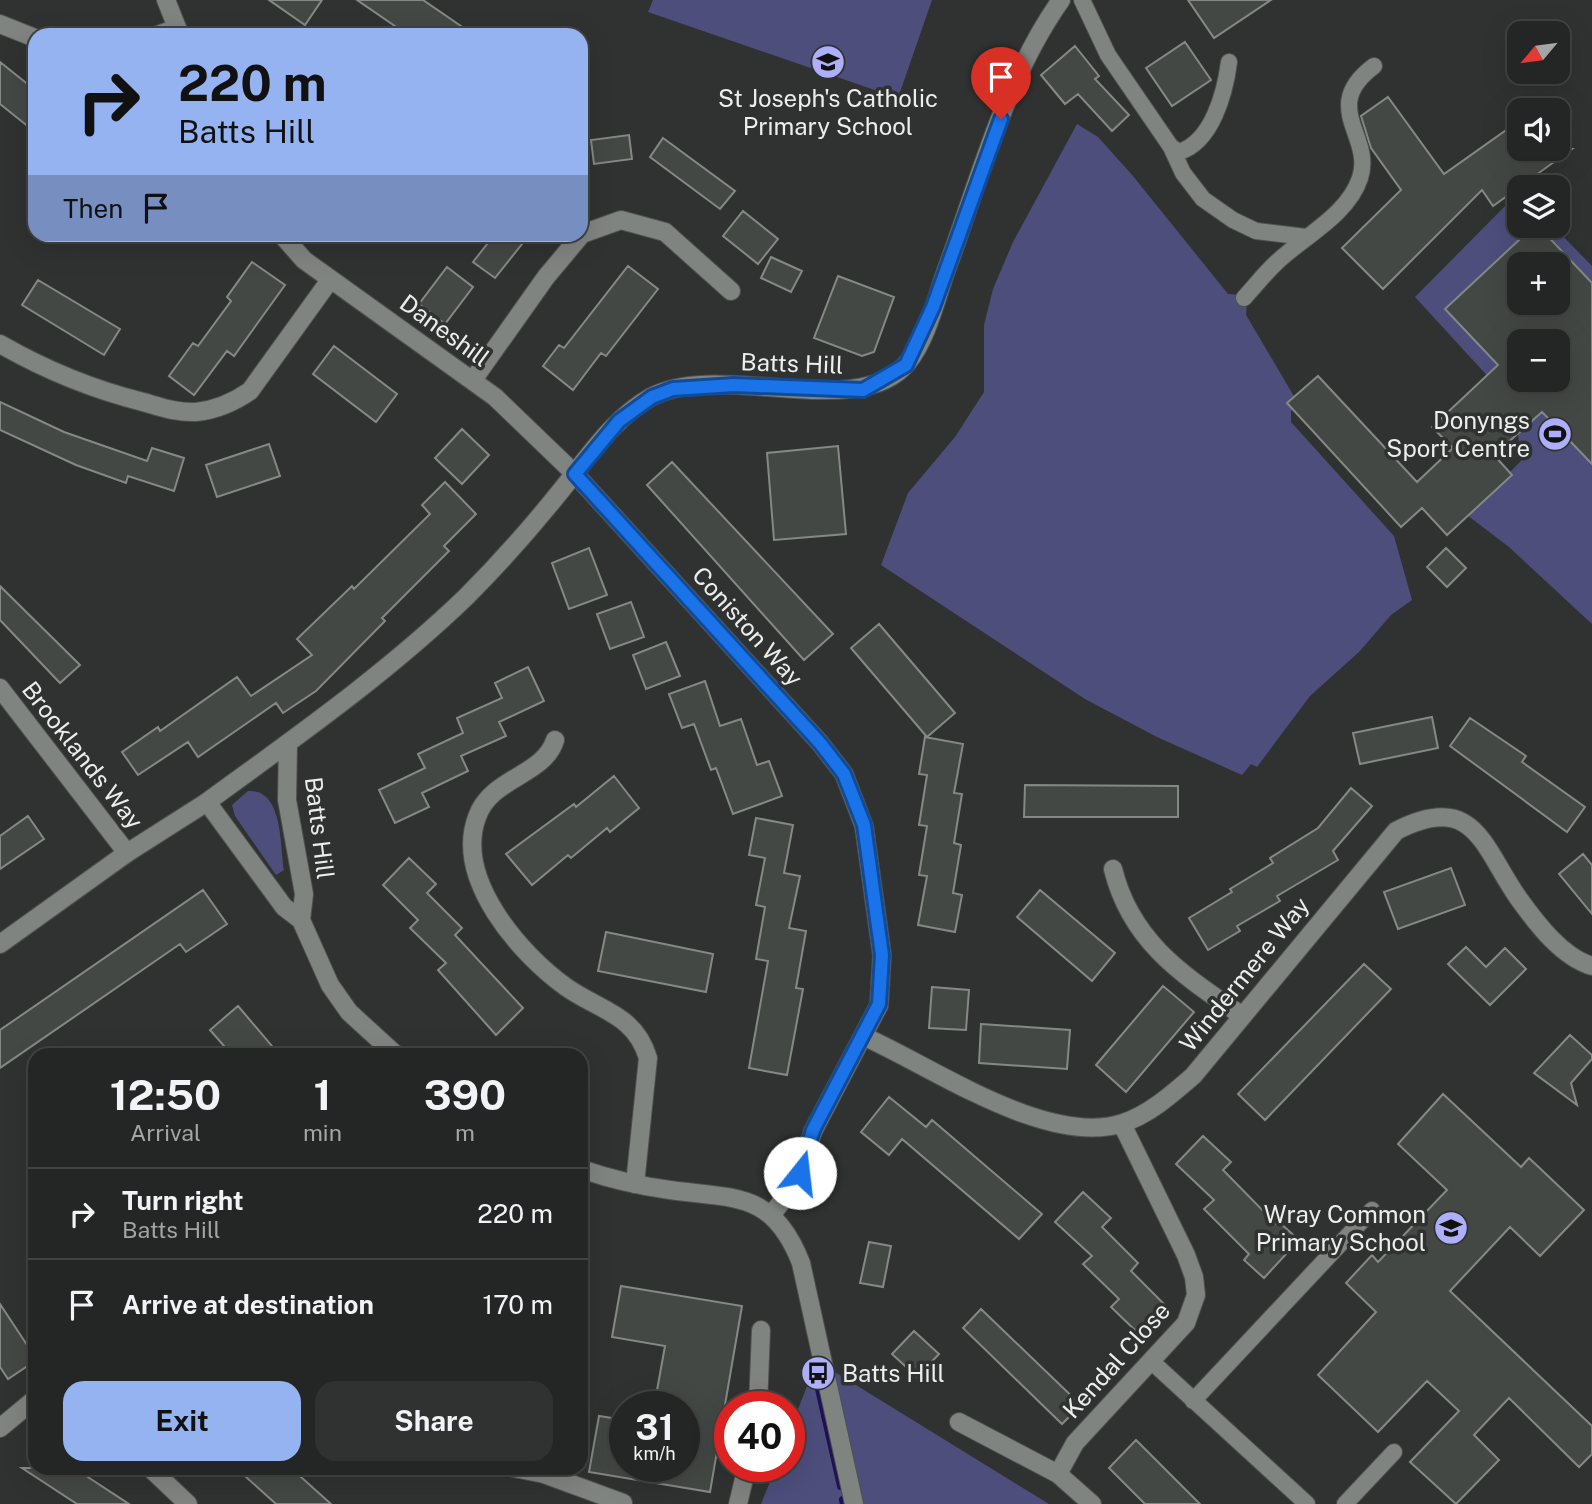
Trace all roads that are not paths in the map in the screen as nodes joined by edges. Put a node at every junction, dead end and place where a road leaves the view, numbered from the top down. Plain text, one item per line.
1 (166, 0) edge
2 (1061, 0) edge
3 (1082, 0) edge
4 (0, 24) edge
5 (177, 28) edge
6 (28, 35) edge
7 (1229, 62) dead end
8 (1374, 66) dead end
9 (1171, 147) junction
10 (588, 232) edge
11 (1306, 237) junction
12 (288, 242) edge
13 (575, 242) edge
14 (330, 280) junction
15 (731, 291) dead end
16 (1244, 298) dead end
17 (0, 344) edge
18 (472, 380) junction
19 (575, 474) junction
20 (0, 688) edge
21 (555, 740) dead end
22 (288, 743) junction
23 (207, 802) junction
24 (127, 853) junction
25 (1113, 869) dead end
26 (301, 920) junction
27 (0, 943) edge
28 (1592, 966) edge
29 (1241, 1015) junction
30 (864, 1037) junction
31 (388, 1048) edge
32 (1122, 1124) junction
33 (588, 1171) edge
34 (635, 1184) junction
35 (1373, 1210) dead end
36 (771, 1214) junction
37 (761, 1329) dead end
38 (1151, 1361) junction
39 (759, 1391) edge
40 (1193, 1401) junction
41 (28, 1405) edge
42 (958, 1422) dead end
43 (0, 1428) edge
44 (1394, 1452) dead end
45 (1058, 1474) junction
46 (157, 1475) edge
47 (554, 1475) edge
48 (743, 1482) edge
49 (188, 1504) edge
50 (625, 1504) edge
51 (738, 1504) edge
52 (853, 1504) edge
53 (1092, 1504) edge
54 (1307, 1504) edge
55 (1345, 1504) edge

1 - 5 street
2 - 19 street, Batts Hill
3 - 9 lane
4 - 6 street
7 - 9 lane
8 - 11 lane
9 - 11 lane
10 - 15 street
11 - 16 lane
12 - 14 street, Daneshill
13 - 18 street
14 - 17 street
14 - 18 street, Daneshill
18 - 19 street, Daneshill
19 - 22 street, Batts Hill
19 - 30 street, Coniston Way
20 - 24 street, Brooklands Way
21 - 34 street
22 - 23 street, Batts Hill
22 - 26 street, Batts Hill
23 - 24 street, Batts Hill
23 - 26 street, Batts Hill
24 - 27 street, Batts Hill
25 - 29 street
26 - 31 street, Batts Hill
28 - 29 street, Windermere Way
29 - 32 street, Windermere Way
30 - 32 street, Windermere Way
30 - 36 street, Coniston Way
32 - 38 street, Kendal Close
33 - 34 street
34 - 36 street
35 - 40 lane
36 - 52 street
37 - 39 street
38 - 40 lane
38 - 45 street, Kendal Close
40 - 54 lane
41 - 43 street
42 - 45 street
44 - 55 lane
45 - 53 street
46 - 49 street
47 - 50 street
48 - 51 street

